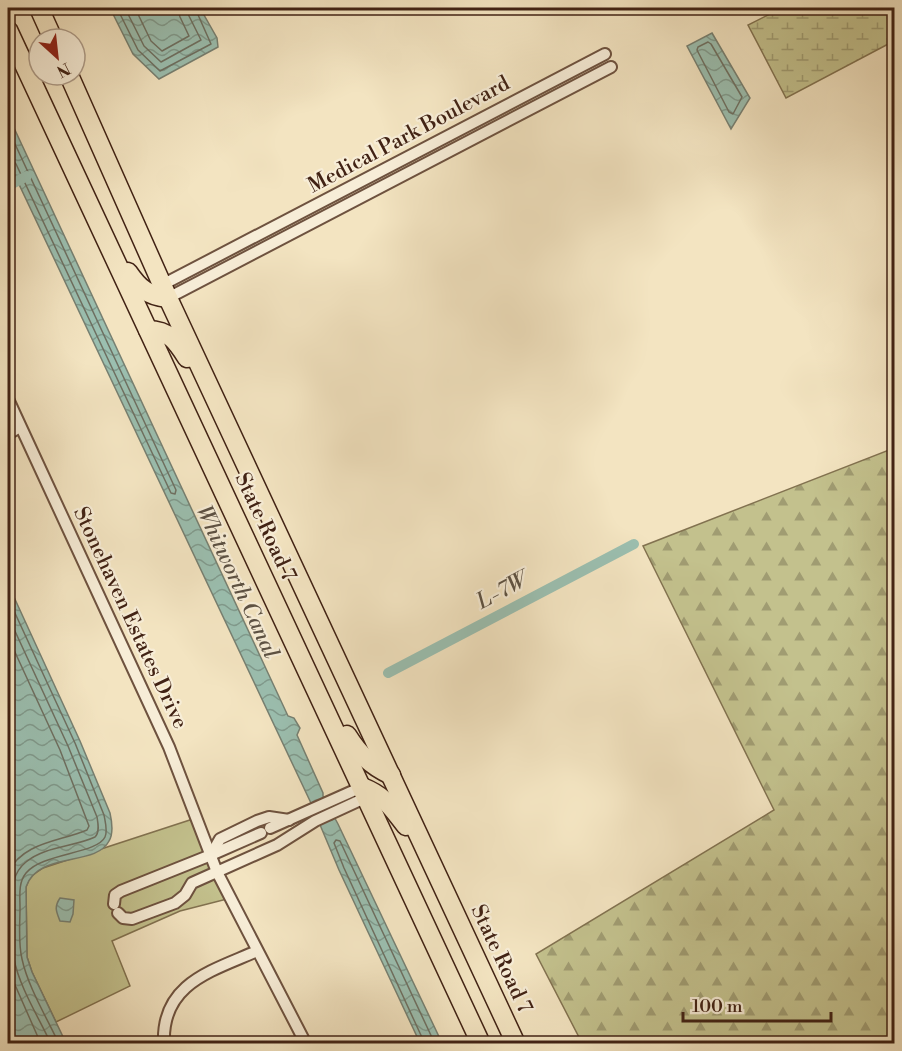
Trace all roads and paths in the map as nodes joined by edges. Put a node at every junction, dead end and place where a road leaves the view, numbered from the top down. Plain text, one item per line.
1 (39, 8) edge
2 (48, 27) edge
3 (8, 30) edge
4 (605, 54) dead end
5 (611, 67) dead end
6 (74, 87) edge
7 (103, 233) junction
8 (231, 249) junction
9 (238, 262) junction
10 (165, 291) junction
11 (148, 330) junction
12 (8, 399) edge
13 (226, 420) junction
14 (20, 427) junction
15 (8, 434) edge
16 (316, 689) junction
17 (391, 775) junction
18 (364, 792) junction
19 (312, 816) junction
20 (289, 820) junction
21 (242, 828) junction
22 (247, 839) junction
23 (211, 855) junction
24 (254, 855) junction
25 (428, 856) junction
26 (185, 866) junction
27 (217, 872) junction
28 (192, 883) junction
29 (257, 951) junction
30 (164, 1044) edge
31 (306, 1044) edge
32 (481, 1044) edge
33 (516, 1044) edge

1 - 2 main road
3 - 7 main road, State Road 7
4 - 8 street, Medical Park Boulevard
5 - 9 street, Medical Park Boulevard
6 - 10 main road, State Road 7
7 - 10 main road
7 - 11 main road, State Road 7
8 - 9 street
8 - 10 street, Medical Park Boulevard
9 - 10 street, Medical Park Boulevard
10 - 13 main road, State Road 7
11 - 13 main road
11 - 16 main road, State Road 7
12 - 14 street, Stonehaven Estates Drive
13 - 17 main road, State Road 7
14 - 15 street
14 - 23 street, Stonehaven Estates Drive
16 - 17 main road
16 - 18 main road, State Road 7
17 - 25 main road, State Road 7
18 - 19 street
18 - 25 main road
18 - 32 main road, State Road 7
19 - 20 street
19 - 24 street
20 - 21 street
20 - 22 street
21 - 22 street
21 - 23 street
22 - 23 street
22 - 24 street
23 - 26 street
23 - 27 street, Stonehaven Estates Drive
24 - 27 street
25 - 33 main road, State Road 7
26 - 28 street
26 - 28 street
27 - 28 street
27 - 29 street, Stonehaven Estates Drive
29 - 30 street
29 - 31 street, Stonehaven Estates Drive

